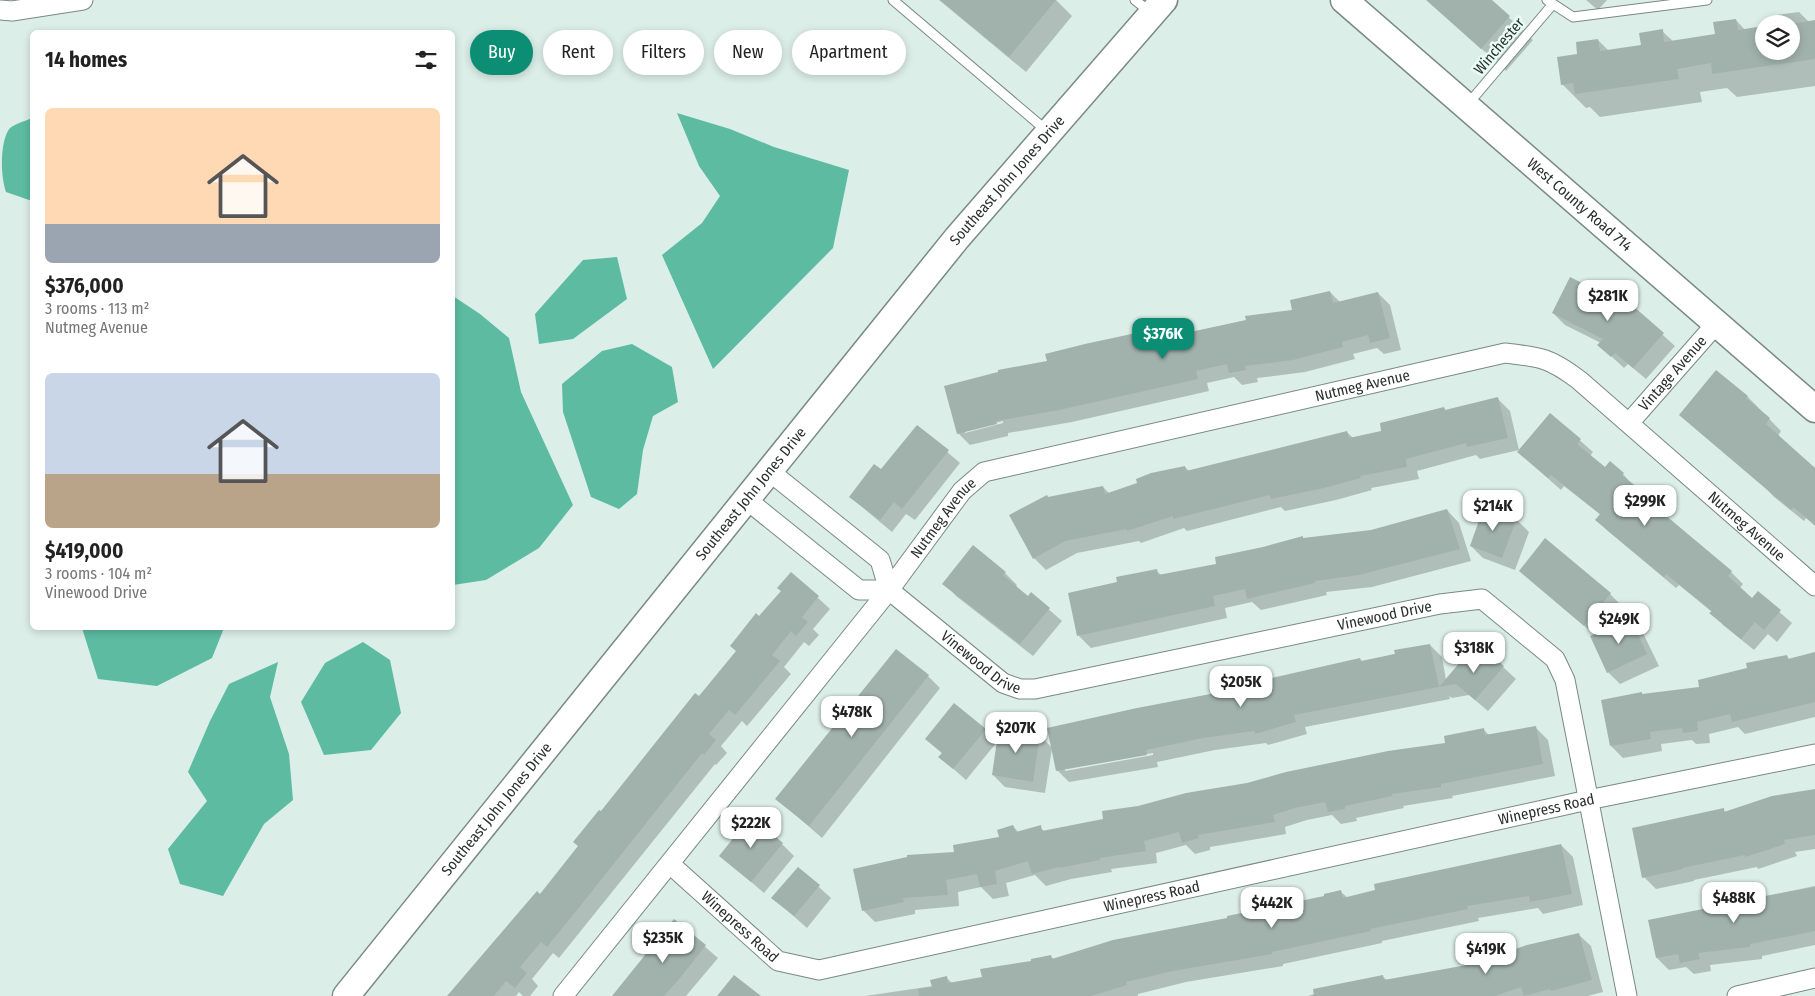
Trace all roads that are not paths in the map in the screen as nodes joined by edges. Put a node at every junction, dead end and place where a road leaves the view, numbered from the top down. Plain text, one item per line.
1 (84, 0) edge
2 (893, 0) edge
3 (1344, 0) edge
4 (1707, 0) edge
5 (1550, 2) edge
6 (1150, 5) edge
7 (0, 10) edge
8 (1466, 106) junction
9 (1049, 133) junction
10 (1716, 324) junction
11 (1815, 409) edge
12 (1629, 423) junction
13 (770, 471) junction
14 (747, 500) junction
15 (1815, 586) edge
16 (889, 590) junction
17 (1815, 754) edge
18 (1588, 800) junction
19 (670, 864) junction
20 (1815, 978) edge
21 (346, 996) edge
22 (563, 996) edge
23 (1627, 996) edge
24 (1737, 996) edge

1 - 7 street
2 - 9 lane
3 - 8 main road, West County Road 714
4 - 5 lane
5 - 8 lane, Winchester
6 - 9 main road, Southeast John Jones Drive
8 - 10 main road, West County Road 714
9 - 13 main road, Southeast John Jones Drive
10 - 11 main road, West County Road 714
10 - 12 street, Vintage Avenue
12 - 15 street, Nutmeg Avenue
12 - 16 street, Nutmeg Avenue
13 - 14 main road, Southeast John Jones Drive
13 - 16 street
14 - 16 street
14 - 21 main road, Southeast John Jones Drive
16 - 18 street, Vinewood Drive
16 - 19 street, Nutmeg Avenue
17 - 18 street, Winepress Road
18 - 19 street, Winepress Road
18 - 23 street, Vinewood Drive
19 - 22 street, Nutmeg Avenue
20 - 24 street

